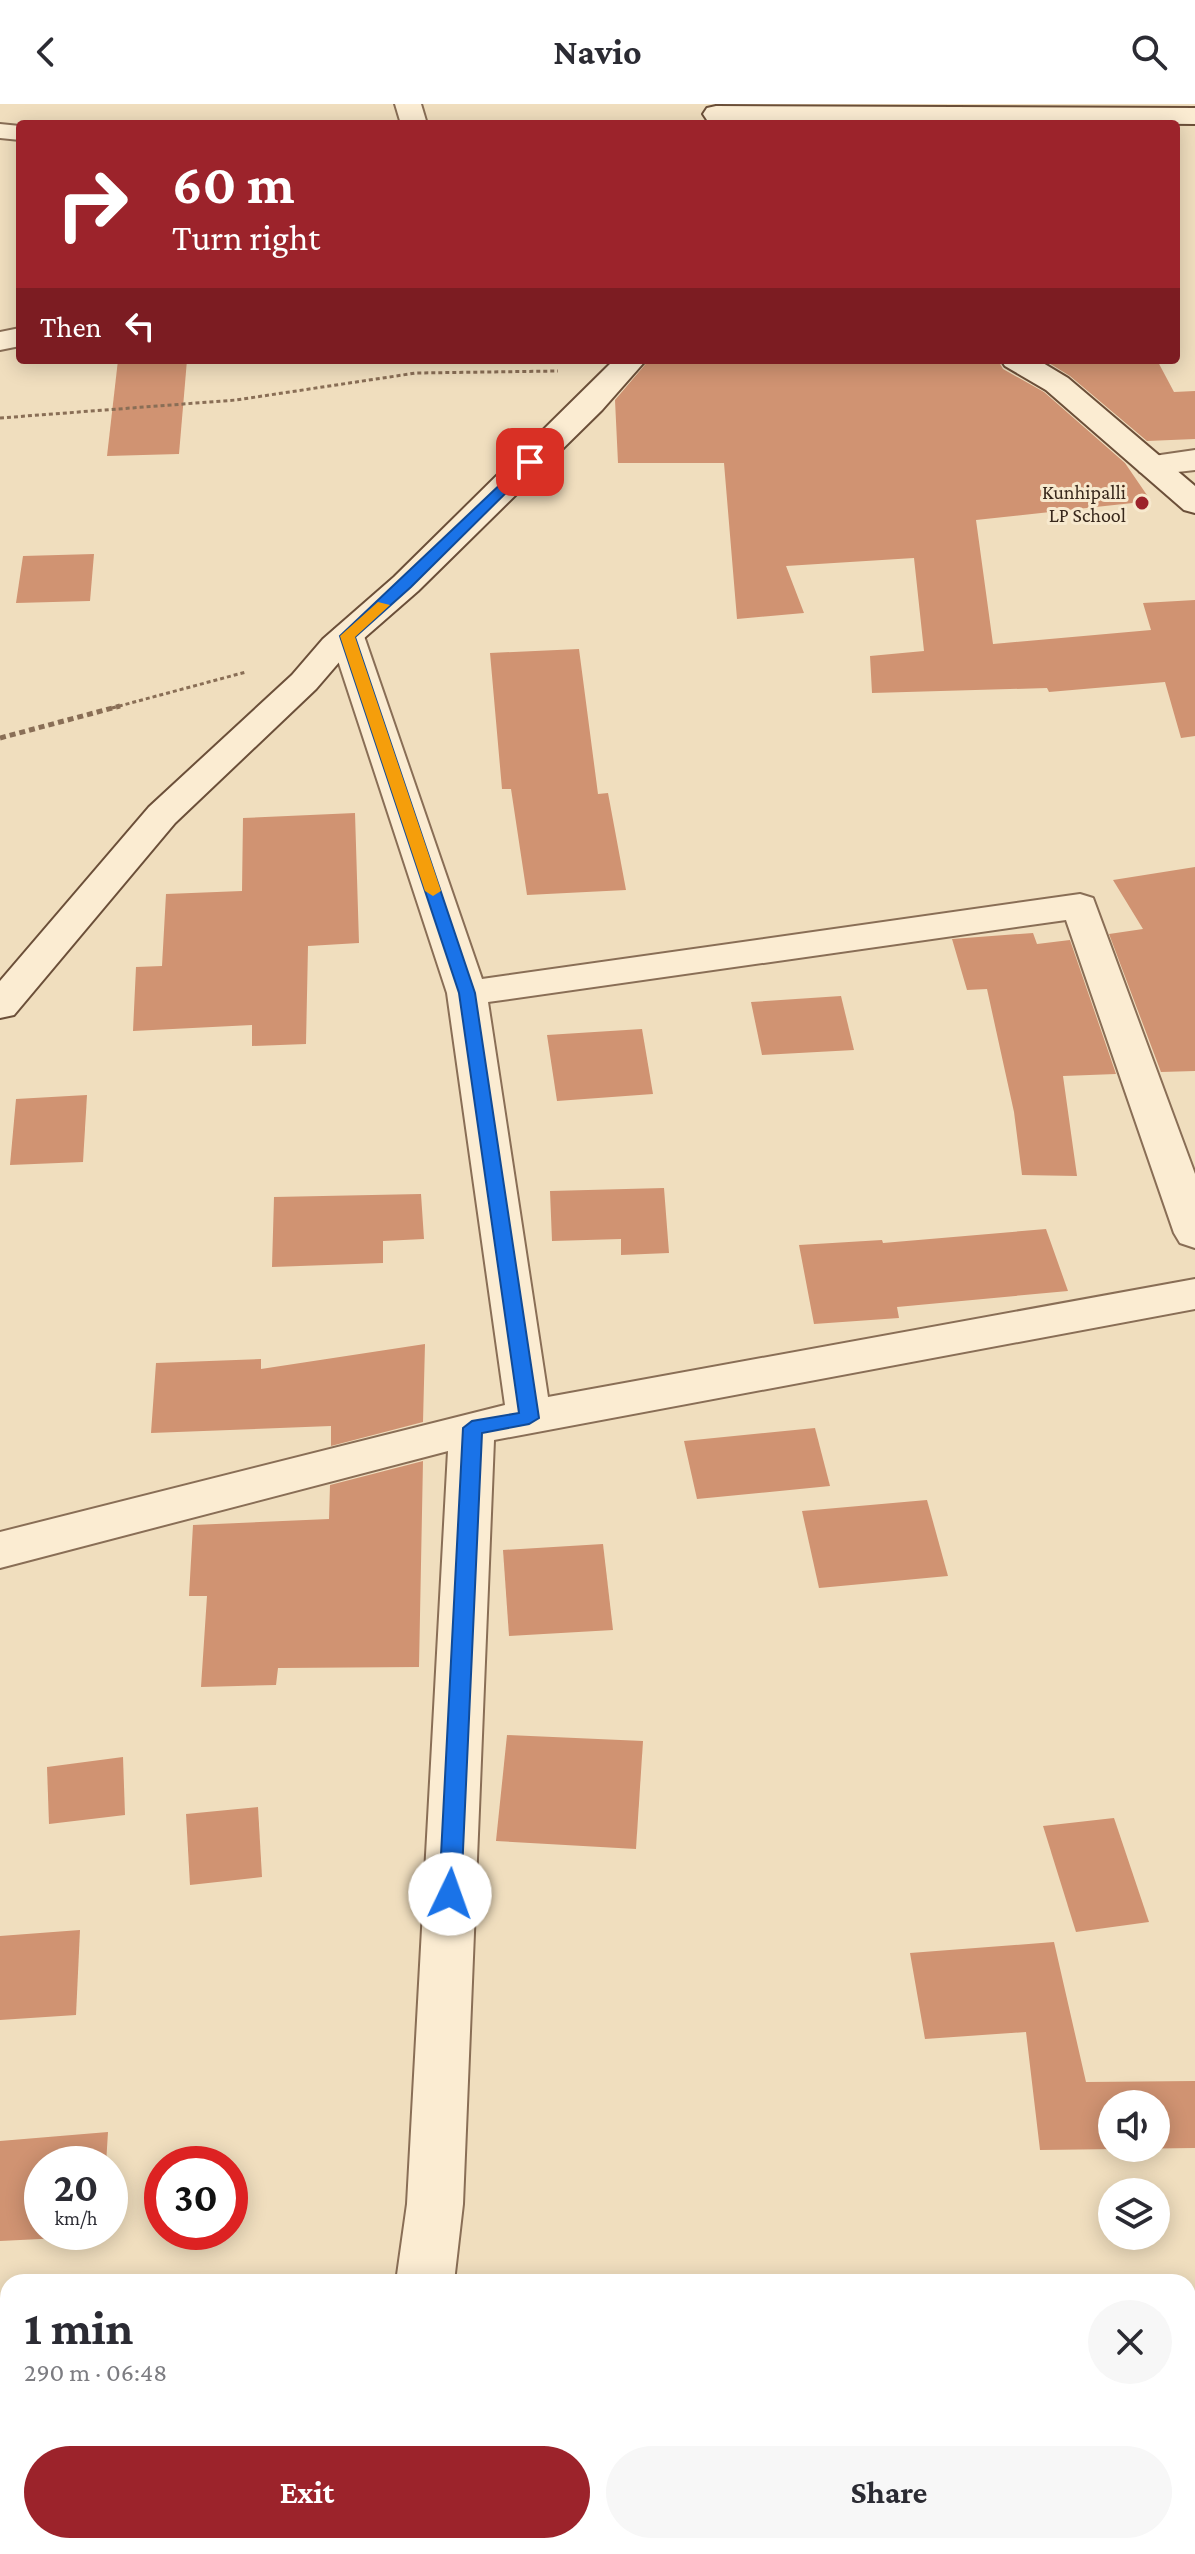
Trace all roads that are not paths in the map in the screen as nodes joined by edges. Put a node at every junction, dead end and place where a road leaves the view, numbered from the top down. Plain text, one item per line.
1 (715, 114) edge
2 (1195, 116) edge
3 (1023, 364) edge
4 (625, 366) edge
5 (1195, 460) edge
6 (1151, 465) junction
7 (1195, 503) edge
8 (341, 641) junction
9 (467, 993) junction
10 (0, 1006) edge
11 (1195, 1233) edge
12 (1195, 1294) edge
13 (529, 1418) junction
14 (472, 1428) junction
15 (0, 1550) edge
16 (426, 2274) edge

1 - 2 street
3 - 6 street
4 - 8 street
5 - 6 street
6 - 7 street
8 - 9 street
8 - 10 street
9 - 11 street
9 - 13 street
12 - 13 street
13 - 14 street
14 - 15 street
14 - 16 street

